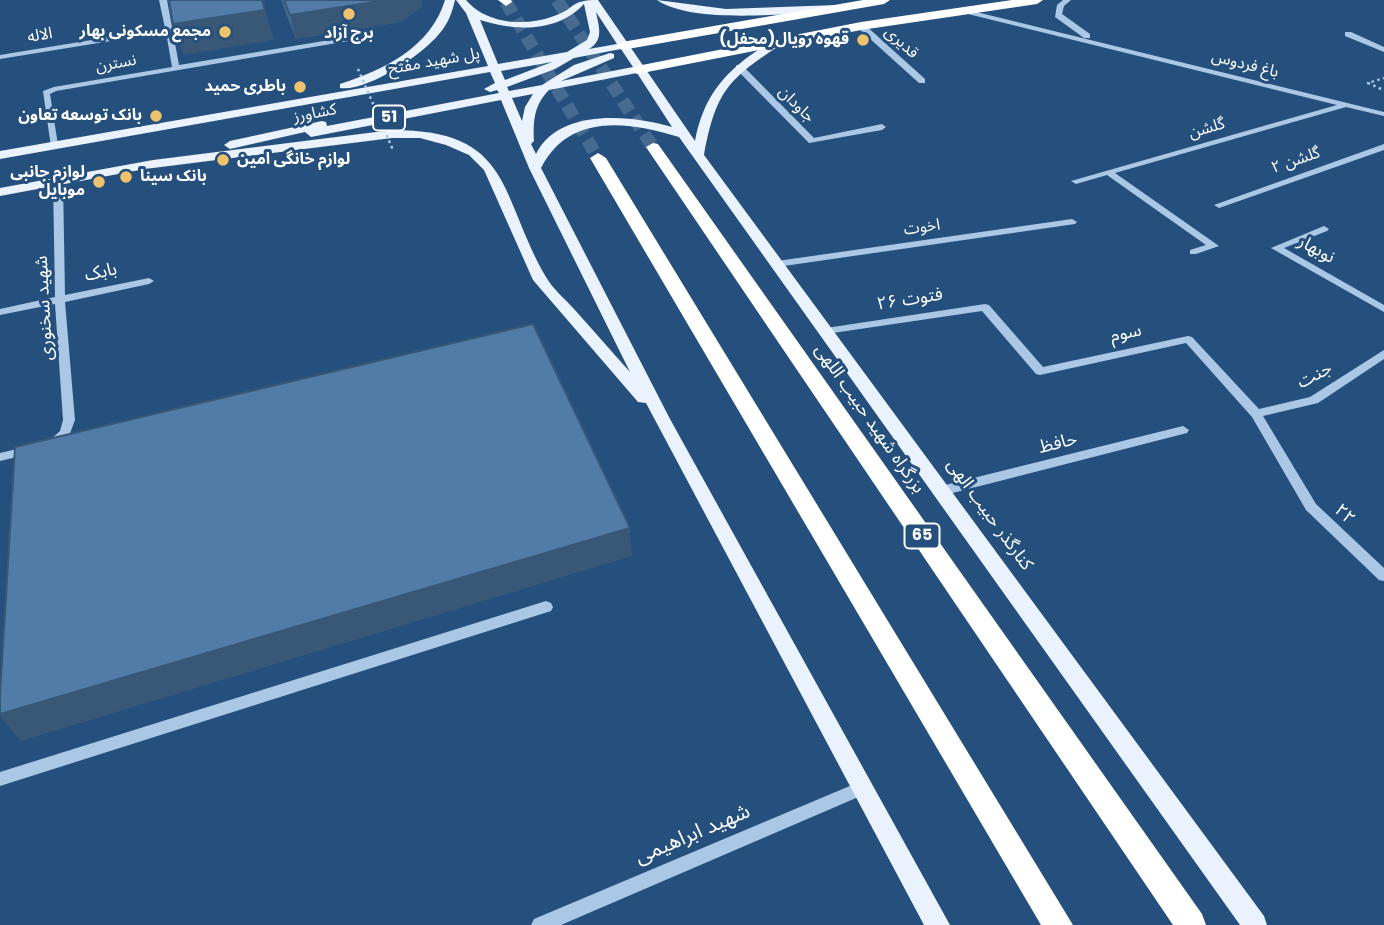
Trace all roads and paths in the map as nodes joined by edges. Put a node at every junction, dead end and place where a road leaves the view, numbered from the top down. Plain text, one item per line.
1 (163, 0) edge
2 (450, 0) edge
3 (461, 0) edge
4 (588, 0) edge
5 (662, 0) edge
6 (884, 0) edge
7 (1037, 0) edge
8 (1068, 0) edge
9 (841, 7) junction
10 (967, 11) junction
11 (471, 12) junction
12 (861, 26) junction
13 (167, 30) junction
14 (1348, 34) dead end
15 (360, 37) edge
16 (778, 42) junction
17 (1099, 43) junction
18 (624, 48) junction
19 (1384, 50) edge
20 (574, 54) junction
21 (0, 57) edge
22 (739, 67) junction
23 (176, 68) junction
24 (493, 68) junction
25 (358, 69) dead end
26 (637, 70) junction
27 (1384, 78) edge
28 (922, 80) dead end
29 (543, 88) junction
30 (1384, 90) edge
31 (502, 91) junction
32 (1346, 104) junction
33 (252, 111) junction
34 (1384, 114) edge
35 (882, 127) dead end
36 (683, 134) junction
37 (54, 145) junction
38 (653, 147) tunnel mouth
39 (1384, 147) edge
40 (393, 150) dead end
41 (0, 155) edge
42 (698, 155) junction
43 (598, 158) tunnel mouth
44 (141, 166) junction
45 (535, 168) junction
46 (1108, 172) junction
47 (58, 181) junction
48 (1076, 181) dead end
49 (0, 192) edge
50 (1219, 205) dead end
51 (1072, 222) dead end
52 (1324, 229) dead end
53 (1193, 251) dead end
54 (777, 264) junction
55 (149, 281) dead end
56 (60, 299) junction
57 (1384, 309) edge
58 (0, 312) edge
59 (994, 319) joint
60 (826, 331) junction
61 (1384, 354) edge
62 (1256, 414) junction
63 (662, 419) junction
64 (1183, 430) dead end
65 (0, 457) edge
66 (941, 491) junction
67 (1384, 576) edge
68 (546, 607) dead end
69 (0, 779) edge
70 (864, 787) junction
71 (540, 925) edge
72 (938, 925) edge
73 (1058, 925) edge
74 (1191, 925) edge
75 (1255, 925) edge

1 - 13 street
2 - 33 main road
3 - 11 main road
4 - 11 main road
4 - 18 main road, کنارگذر حبیب الهی
4 - 20 main road
5 - 9 main road
6 - 9 highway, 51
7 - 10 highway, 51
8 - 17 street
9 - 18 highway, 51
10 - 12 highway, 51
10 - 17 street
11 - 24 main road
12 - 16 highway, 51
12 - 28 street, قدیری
13 - 21 street, الاله
13 - 23 street
14 - 19 street
15 - 23 street
16 - 22 main road
16 - 26 highway, 51
17 - 32 street, باغ فردوس
18 - 20 main road, پل شهید مفتح / 51
18 - 26 main road, کنارگذر حبیب الهی
18 - 29 main road
20 - 24 main road, پل شهید مفتح / 51
20 - 31 main road
22 - 35 street, جاودان
22 - 42 main road
23 - 37 street, نسترن
24 - 31 main road
24 - 33 main road, پل شهید مفتح / 51
25 - 40 path, bridge
26 - 29 main road, کشاورز / 51
26 - 36 main road, کنارگذر حبیب الهی
27 - 30 path
29 - 31 main road, کشاورز / 51
29 - 45 main road
31 - 44 main road, کشاورز / 51
31 - 45 main road
32 - 34 street, باغ فردوس
32 - 46 street, گلشن
33 - 37 main road, 51
36 - 42 main road, کنارگذر حبیب الهی
36 - 45 main road
37 - 41 main road, 51
38 - 74 highway, بزرگراه شهید حبیب اللهی / 65
39 - 50 street, گلشن ۲
42 - 54 main road, کنارگذر حبیب الهی
43 - 73 highway
44 - 47 main road, کشاورز / 51
44 - 63 main road
45 - 63 main road
46 - 48 street, گلشن
46 - 53 street
47 - 49 main road, کشاورز / 51
47 - 56 street, شهید سخنوری
51 - 54 street, اخوت
52 - 57 street, نوبهار
54 - 60 main road, کنارگذر حبیب الهی
55 - 56 street, بابک
56 - 58 street, بابک
56 - 65 street, شهید سخنوری
59 - 60 street, فتوت ۲۶
59 - 62 street, سوم
60 - 66 main road, کنارگذر حبیب الهی
61 - 62 street, جنت
62 - 67 street, ۲۲
63 - 70 main road
64 - 66 street, حافظ
66 - 75 main road, کنارگذر حبیب الهی
68 - 69 street
70 - 71 street, شهید ابراهیمی
70 - 72 main road

